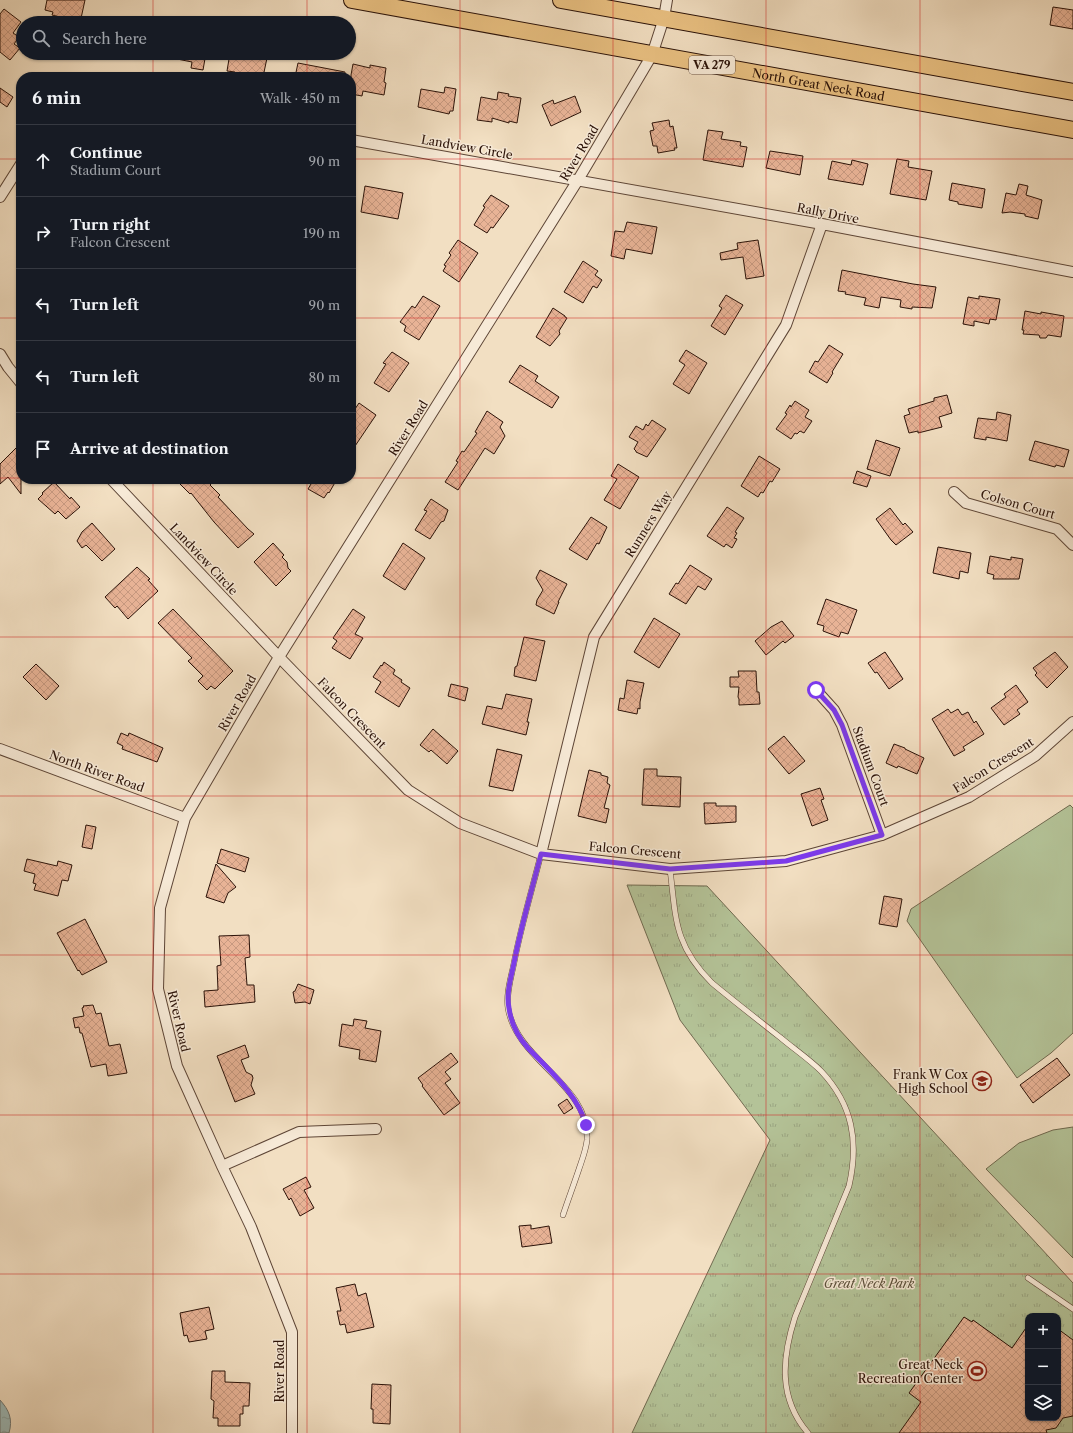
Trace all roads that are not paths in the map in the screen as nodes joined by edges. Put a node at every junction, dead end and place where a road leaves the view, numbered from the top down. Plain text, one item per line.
1 (352, 0) edge
2 (562, 0) edge
3 (667, 0) edge
4 (664, 18) junction
5 (652, 55) junction
6 (1073, 92) edge
7 (1073, 130) edge
8 (356, 141) edge
9 (16, 172) edge
10 (578, 180) junction
11 (0, 197) edge
12 (822, 224) junction
13 (1073, 272) edge
14 (0, 354) edge
15 (16, 376) edge
16 (116, 484) edge
17 (954, 492) dead end
18 (1073, 545) edge
19 (279, 657) junction
20 (816, 690) dead end
21 (1073, 722) edge
22 (0, 749) edge
23 (185, 818) junction
24 (882, 835) junction
25 (541, 854) junction
26 (670, 869) junction
27 (376, 1129) dead end
28 (222, 1166) junction
29 (563, 1215) dead end
30 (1028, 1278) dead end
31 (1073, 1309) edge
32 (292, 1433) edge
33 (808, 1433) edge

1 - 5 main road, North Great Neck Road / VA 279
2 - 4 main road
3 - 4 street, River Road
4 - 5 street, River Road
4 - 6 main road
5 - 7 main road, North Great Neck Road / VA 279
5 - 10 street, River Road
8 - 10 street, Landview Circle
9 - 11 street
10 - 12 street, Rally Drive
10 - 19 street, River Road
12 - 13 street, Rally Drive
12 - 25 street, Runners Way
14 - 15 street
16 - 19 street, Landview Circle
17 - 18 street, Colson Court
19 - 23 street, River Road
19 - 25 street, Falcon Crescent
20 - 24 street, Stadium Court
21 - 24 street, Falcon Crescent
22 - 23 street, North River Road
23 - 28 street, River Road
24 - 26 street, Falcon Crescent
25 - 26 street, Falcon Crescent
25 - 29 lane
26 - 33 lane
27 - 28 street
28 - 32 street, River Road
30 - 31 lane

